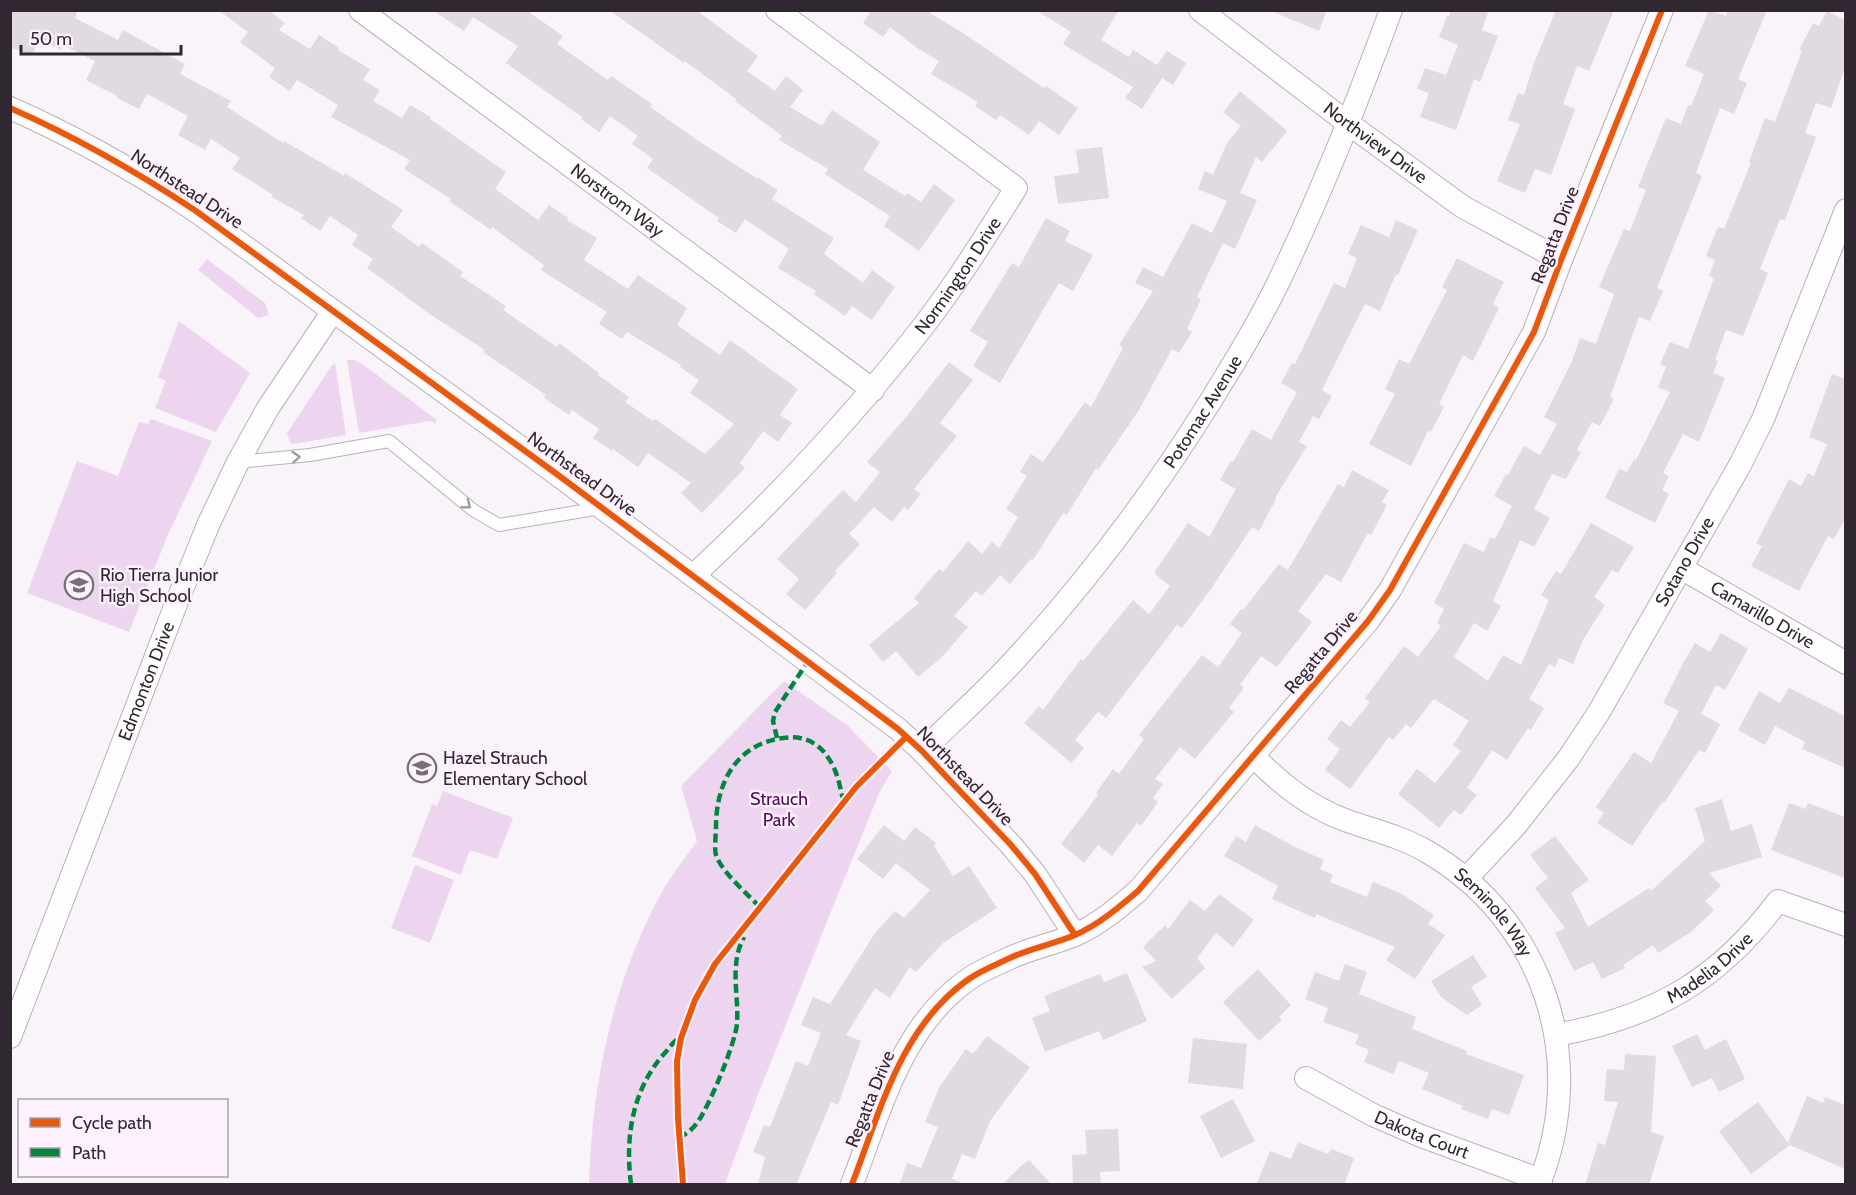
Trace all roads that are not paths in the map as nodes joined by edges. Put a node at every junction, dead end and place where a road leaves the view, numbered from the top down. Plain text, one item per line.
1 (360, 10) edge
2 (777, 10) edge
3 (1200, 10) edge
4 (1391, 10) edge
5 (1662, 10) edge
6 (10, 108) edge
7 (1349, 124) junction
8 (1845, 210) edge
9 (1561, 260) junction
10 (333, 311) junction
11 (873, 390) junction
12 (238, 462) junction
13 (602, 508) junction
14 (1681, 568) junction
15 (694, 575) junction
16 (1845, 663) edge
17 (922, 751) junction
18 (1253, 756) junction
19 (1466, 879) junction
20 (1845, 926) edge
21 (1075, 935) junction
22 (1557, 1035) junction
23 (10, 1037) edge
24 (1306, 1078) dead end
25 (1540, 1182) edge
26 (852, 1185) edge

1 - 11 street, Norstrom Way
2 - 11 street, Normington Drive
3 - 7 street, Northview Drive
4 - 7 street, Potomac Avenue
5 - 9 street, Regatta Drive
6 - 10 street, Northstead Drive
7 - 9 street, Northview Drive
7 - 17 street, Potomac Avenue
8 - 14 street, Sotano Drive
9 - 18 street, Regatta Drive
10 - 12 street, Edmonton Drive
10 - 13 street, Northstead Drive
11 - 15 street, Normington Drive
12 -> 13 lane
12 - 23 street, Edmonton Drive
13 - 15 street, Northstead Drive
14 - 16 street, Camarillo Drive
14 - 19 street, Sotano Drive
15 - 17 street, Northstead Drive
17 - 21 street, Northstead Drive
18 - 19 street, Seminole Way
18 - 21 street, Regatta Drive
19 - 22 street, Seminole Way
20 - 22 street, Madelia Drive
21 - 26 street, Regatta Drive
22 - 25 street, Seminole Way
24 - 25 street, Dakota Court

